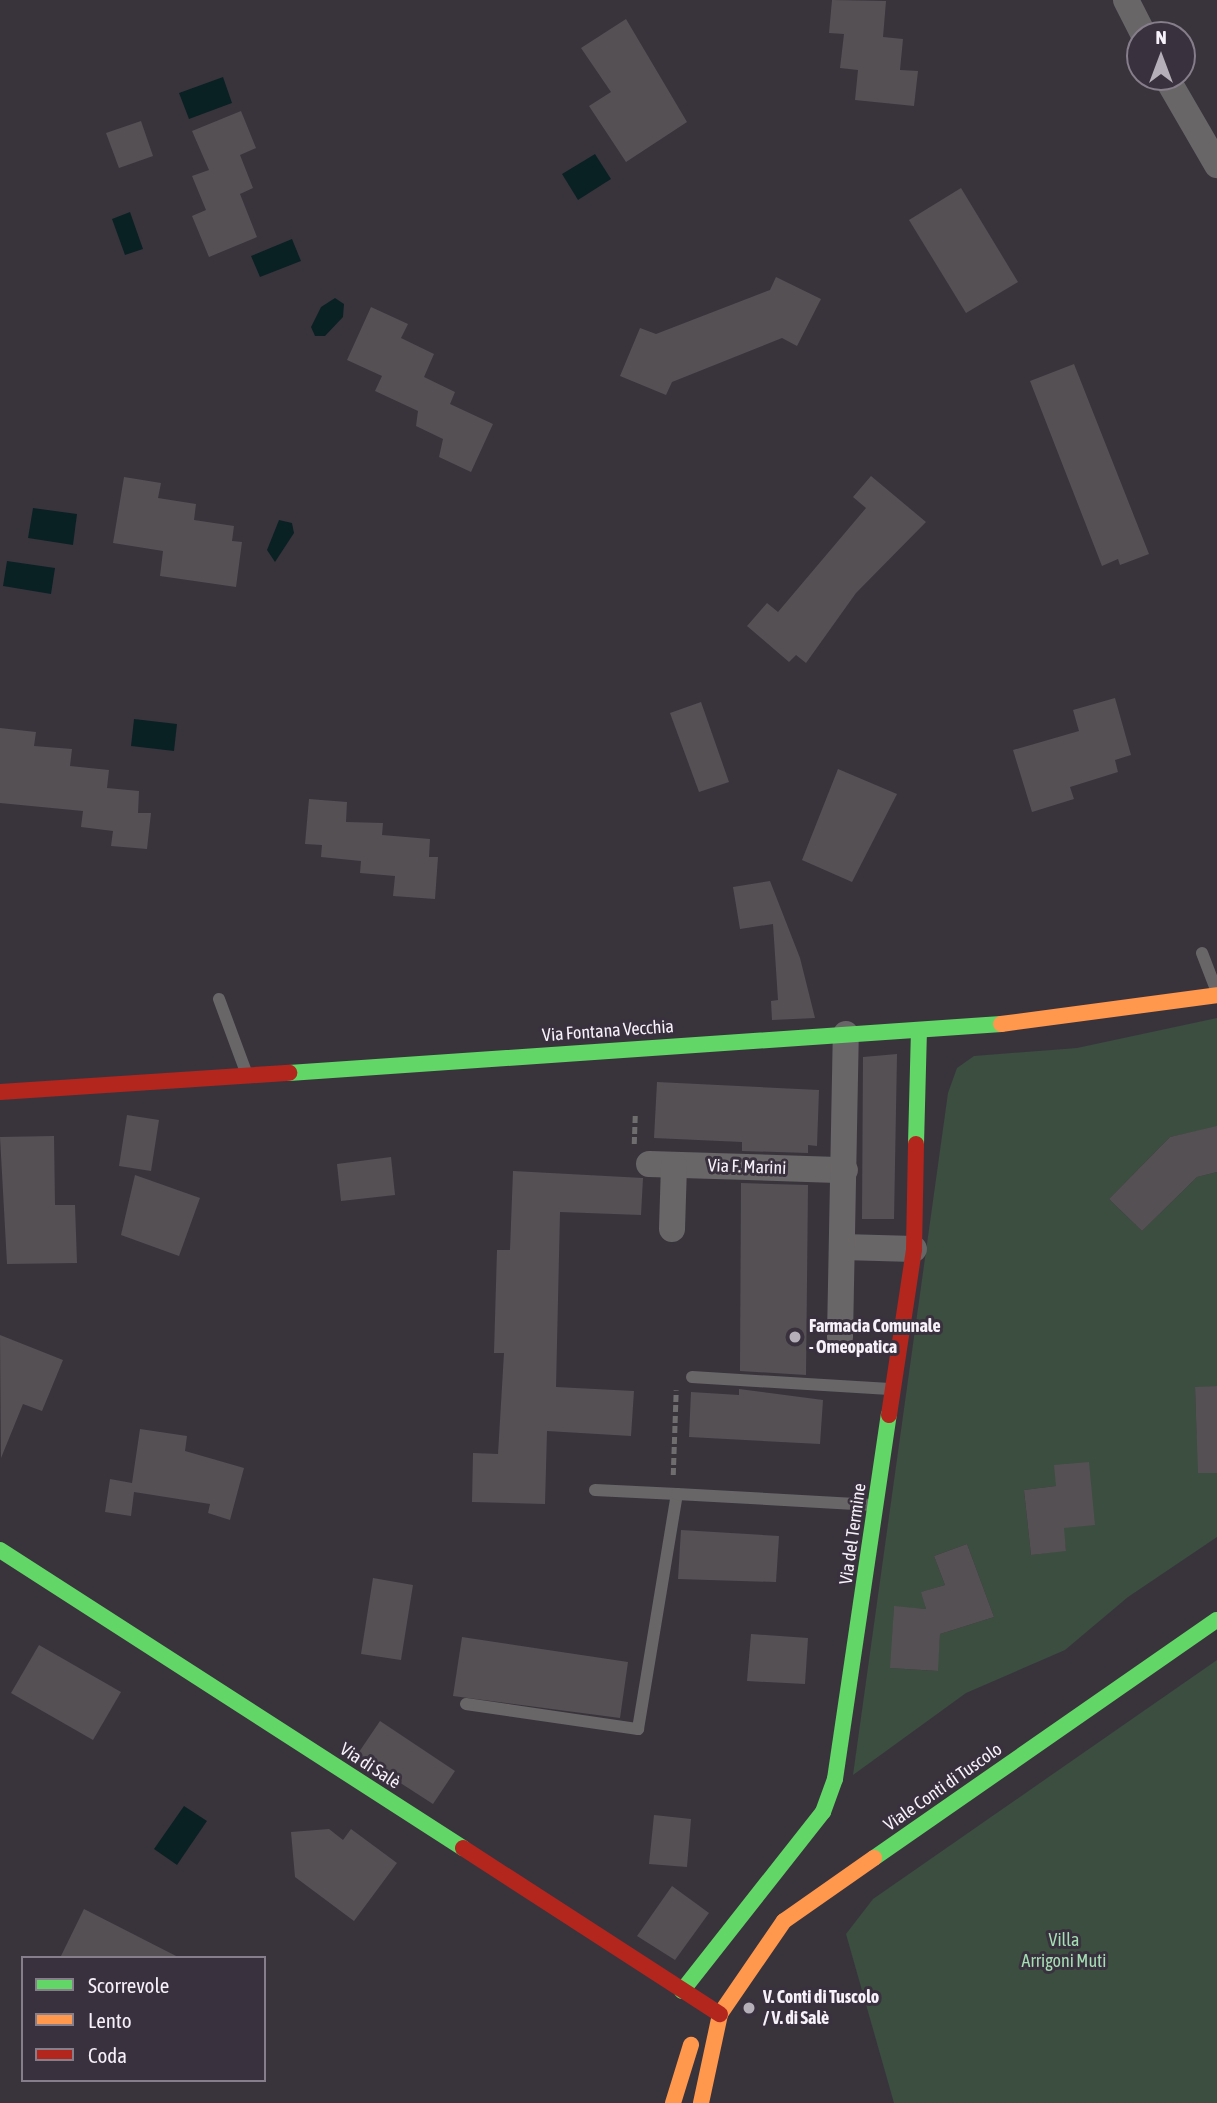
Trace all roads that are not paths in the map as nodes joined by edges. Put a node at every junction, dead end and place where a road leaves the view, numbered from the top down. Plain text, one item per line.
1 (1126, 0) edge
2 (1137, 21) edge
3 (1174, 91) edge
4 (1217, 165) edge
5 (1202, 953) dead end
6 (1217, 994) edge
7 (219, 999) dead end
8 (919, 1032) junction
9 (846, 1034) junction
10 (248, 1076) junction
11 (0, 1092) edge
12 (845, 1170) junction
13 (671, 1229) dead end
14 (843, 1247) junction
15 (914, 1249) junction
16 (840, 1337) dead end
17 (692, 1377) dead end
18 (894, 1390) junction
19 (595, 1490) dead end
20 (677, 1494) junction
21 (877, 1505) junction
22 (0, 1550) edge
23 (1217, 1620) edge
24 (466, 1704) dead end
25 (682, 1991) junction
26 (713, 2010) junction
27 (673, 2103) edge
28 (701, 2103) edge

1 - 2 street
3 - 4 street
5 - 6 lane
6 - 8 street, Via Fontana Vecchia
7 - 10 lane
8 - 9 street, Via Fontana Vecchia
8 - 15 street, Via del Termine
9 - 10 street, Via Fontana Vecchia
9 - 12 street
10 - 11 street, Via Fontana Vecchia
12 - 13 street, Via F. Marini
12 - 14 street
14 - 15 street
14 - 16 street
15 - 18 street, Via del Termine
17 - 18 lane
18 - 21 street, Via del Termine
19 - 20 lane
20 - 21 lane
20 - 24 lane
21 - 25 street, Via del Termine
22 - 25 street, Via di Salè
23 - 26 street, Viale Conti di Tuscolo
25 - 26 street, Via di Salè
26 - 27 street
26 - 28 street

